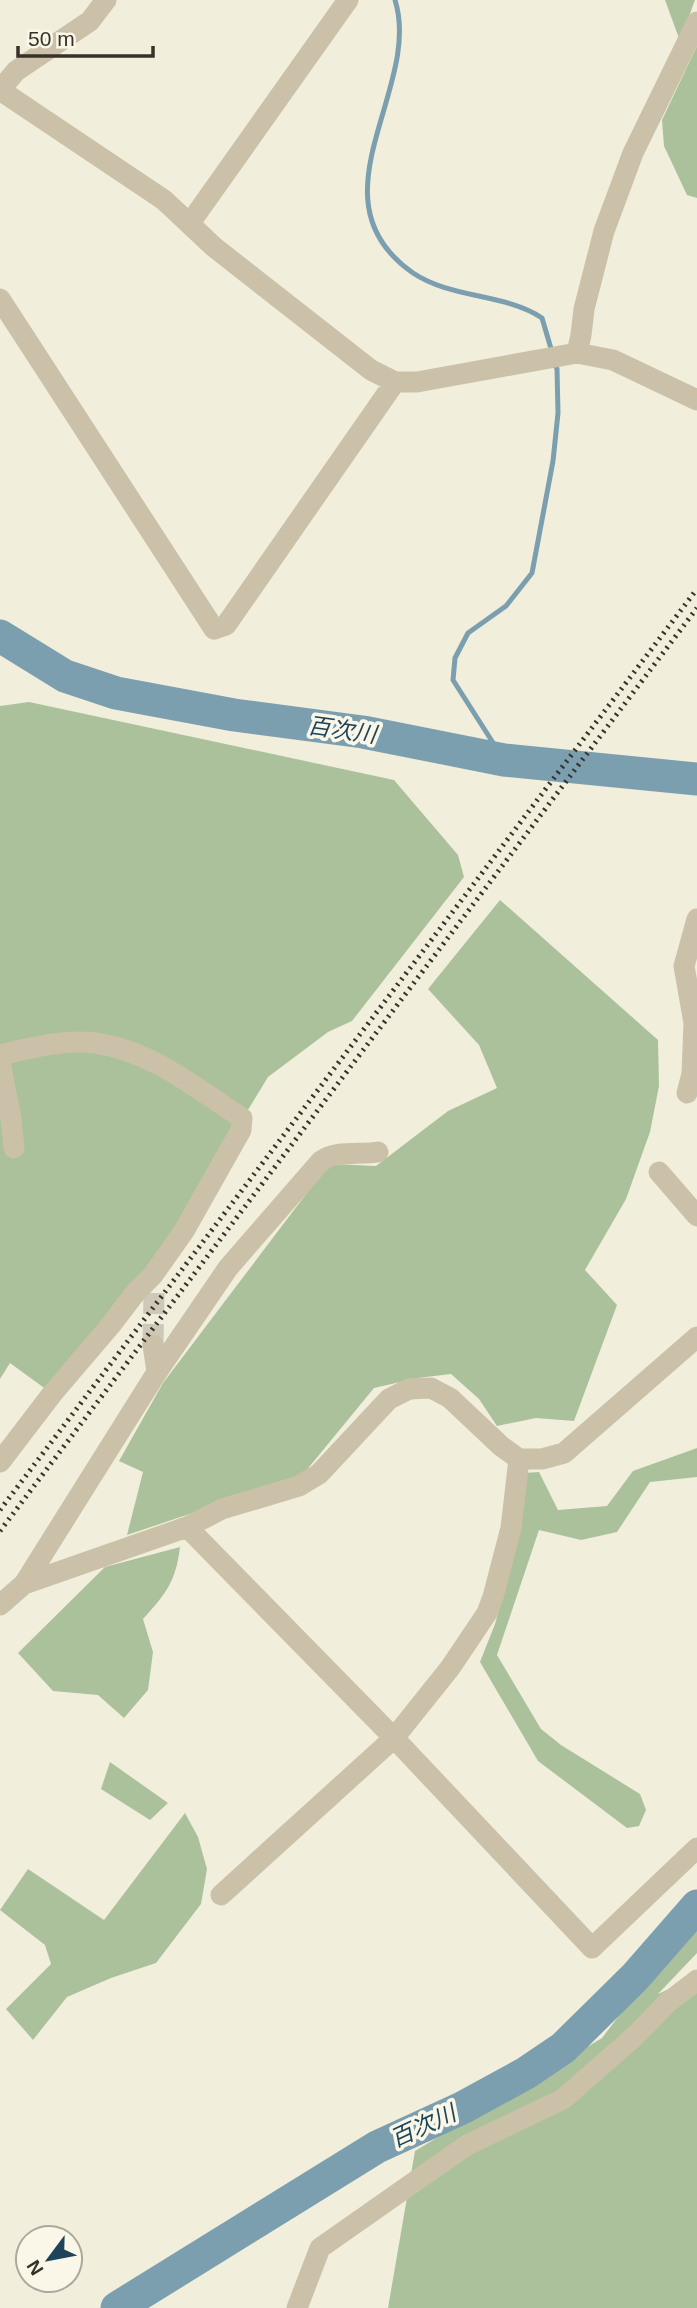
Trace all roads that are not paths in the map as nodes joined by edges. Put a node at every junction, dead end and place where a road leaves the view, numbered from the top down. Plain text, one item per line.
1 (106, 0) edge
2 (348, 0) edge
3 (697, 22) edge
4 (0, 90) edge
5 (191, 223) junction
6 (0, 299) edge
7 (561, 357) junction
8 (395, 382) junction
9 (697, 400) edge
10 (697, 919) edge
11 (0, 1055) edge
12 (0, 1062) edge
13 (687, 1093) dead end
14 (14, 1148) dead end
15 (378, 1152) dead end
16 (659, 1172) dead end
17 (697, 1216) edge
18 (697, 1337) edge
19 (153, 1345) tunnel mouth
20 (158, 1371) junction
21 (519, 1459) junction
22 (0, 1462) edge
23 (187, 1527) junction
24 (23, 1584) junction
25 (0, 1605) edge
26 (394, 1738) junction
27 (697, 1848) edge
28 (221, 1895) dead end
29 (697, 1980) edge
30 (297, 2308) edge

1 - 4 street
2 - 5 street
3 - 7 street
4 - 5 street
5 - 8 street
6 - 8 street
7 - 8 street
7 - 9 street
10 - 13 street
11 - 22 street
12 - 14 street
15 - 20 street
16 - 17 street
18 - 21 street
19 - 20 street
20 - 24 street
21 - 23 street
21 - 26 street
23 - 24 street
23 - 26 street
24 - 25 street
26 - 27 street
26 - 28 street
29 - 30 street

